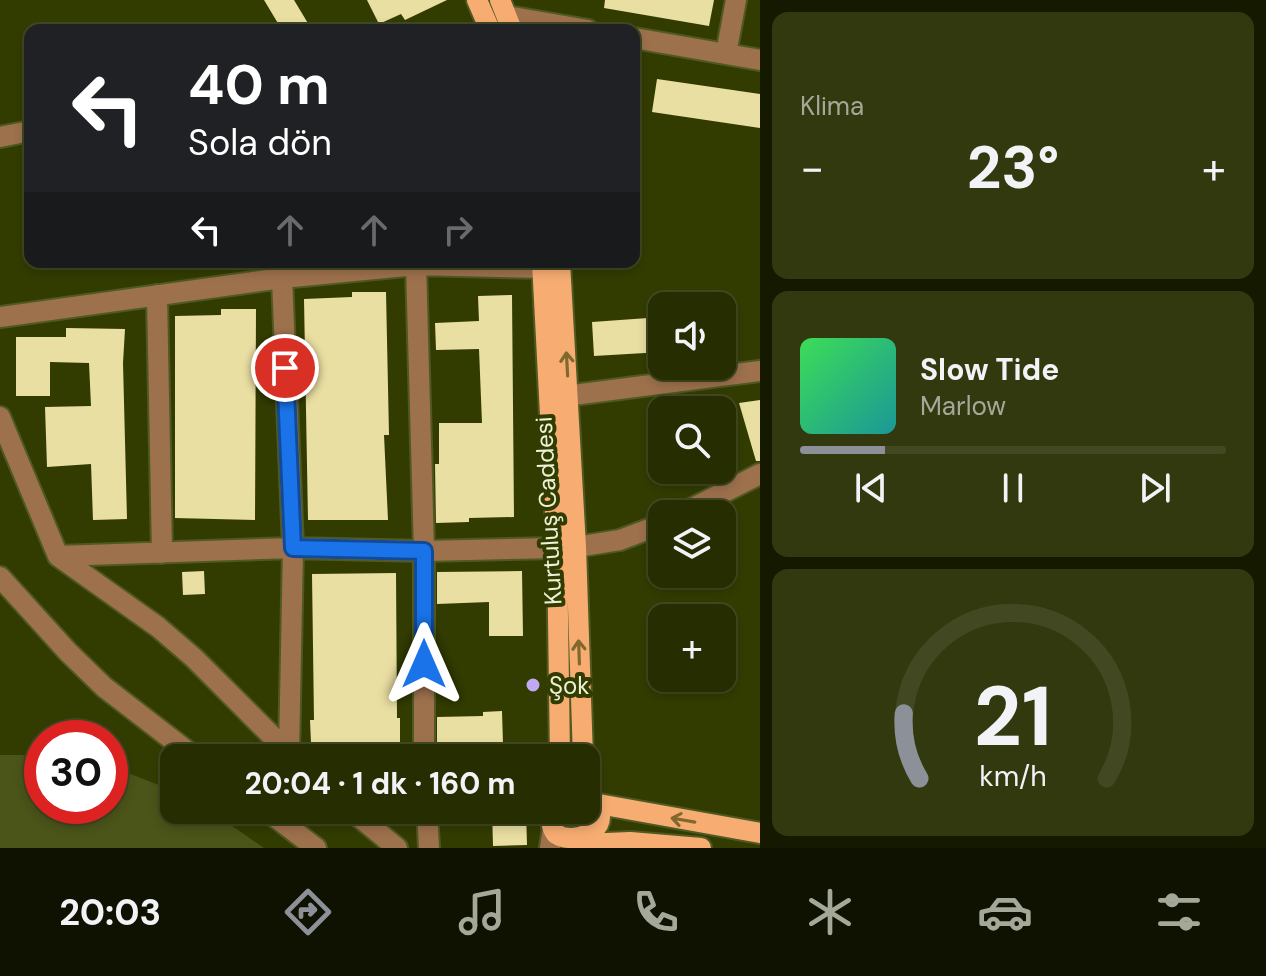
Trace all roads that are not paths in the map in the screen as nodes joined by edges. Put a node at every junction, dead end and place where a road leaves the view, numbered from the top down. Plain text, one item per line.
1 (477, 0) edge
2 (736, 0) edge
3 (506, 15) edge
4 (487, 24) edge
5 (555, 24) edge
6 (640, 39) edge
7 (726, 54) junction
8 (760, 60) edge
9 (24, 132) edge
10 (0, 137) edge
11 (385, 268) edge
12 (416, 268) edge
13 (549, 268) edge
14 (282, 278) junction
15 (157, 295) junction
16 (0, 317) edge
17 (760, 371) edge
18 (559, 397) junction
19 (0, 417) edge
20 (760, 474) edge
21 (709, 500) edge
22 (648, 529) edge
23 (293, 548) junction
24 (567, 548) junction
25 (424, 551) junction
26 (162, 553) junction
27 (58, 556) junction
28 (0, 577) edge
29 (178, 744) edge
30 (279, 744) edge
31 (291, 744) edge
32 (424, 744) edge
33 (560, 744) edge
34 (582, 744) edge
35 (600, 800) edge
36 (284, 824) edge
37 (368, 824) edge
38 (428, 824) edge
39 (599, 824) edge
40 (552, 829) edge
41 (760, 833) edge
42 (580, 845) edge
43 (316, 848) edge
44 (397, 848) edge
45 (429, 848) edge
46 (701, 848) edge

1 - 4 main road
2 - 7 street
3 - 5 street
6 - 7 street
7 - 8 street
9 - 10 street
11 - 14 street
12 - 25 street
13 - 18 main road, Kurtuluş Caddesi
14 - 15 street
14 - 23 street
15 - 16 street
15 - 26 street
17 - 18 street
18 - 24 main road, Kurtuluş Caddesi
19 - 27 street
20 - 21 street
22 - 24 street
23 - 25 street
23 - 26 street
23 - 31 street
24 - 25 street
24 - 33 main road, Kurtuluş Caddesi
34 -> 24 main road, Kurtuluş Caddesi
25 - 32 street
26 - 27 street
27 - 30 street
28 - 29 street
41 -> 35 main road
36 - 43 street
37 - 44 street
38 - 45 street
39 - 42 main road
40 - 42 main road
42 - 46 main road

